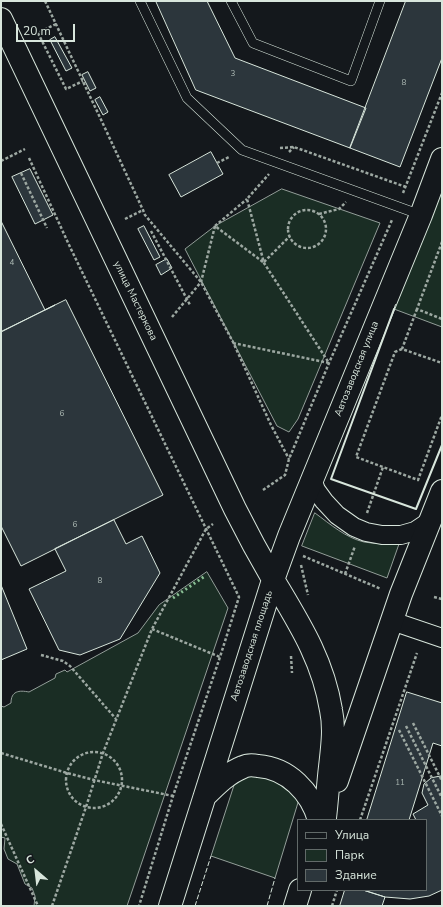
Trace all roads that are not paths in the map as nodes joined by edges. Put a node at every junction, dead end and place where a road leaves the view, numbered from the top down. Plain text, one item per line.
1 (140, 1) edge
2 (232, 1) edge
3 (380, 1) edge
4 (1, 19) edge
5 (442, 159) edge
6 (421, 215) junction
7 (312, 479) junction
8 (442, 491) edge
9 (430, 521) junction
10 (273, 580) junction
11 (392, 621) junction
12 (442, 638) edge
13 (204, 797) junction
14 (322, 819) edge
15 (300, 891) edge
16 (170, 906) edge
17 (295, 906) edge

1 - 6 lane
2 - 3 lane
4 - 10 main road, улица Мастеркова
5 - 6 main road, Автозаводская улица
6 - 7 main road, Автозаводская улица
7 - 9 street
7 - 10 main road, Автозаводская улица
8 - 9 main road
9 - 11 main road
10 - 13 main road, Автозаводская площадь
10 - 14 main road, Автозаводская площадь
11 - 12 street
11 - 14 main road
13 - 14 main road
13 - 16 main road, Автозаводская площадь
15 - 17 main road

